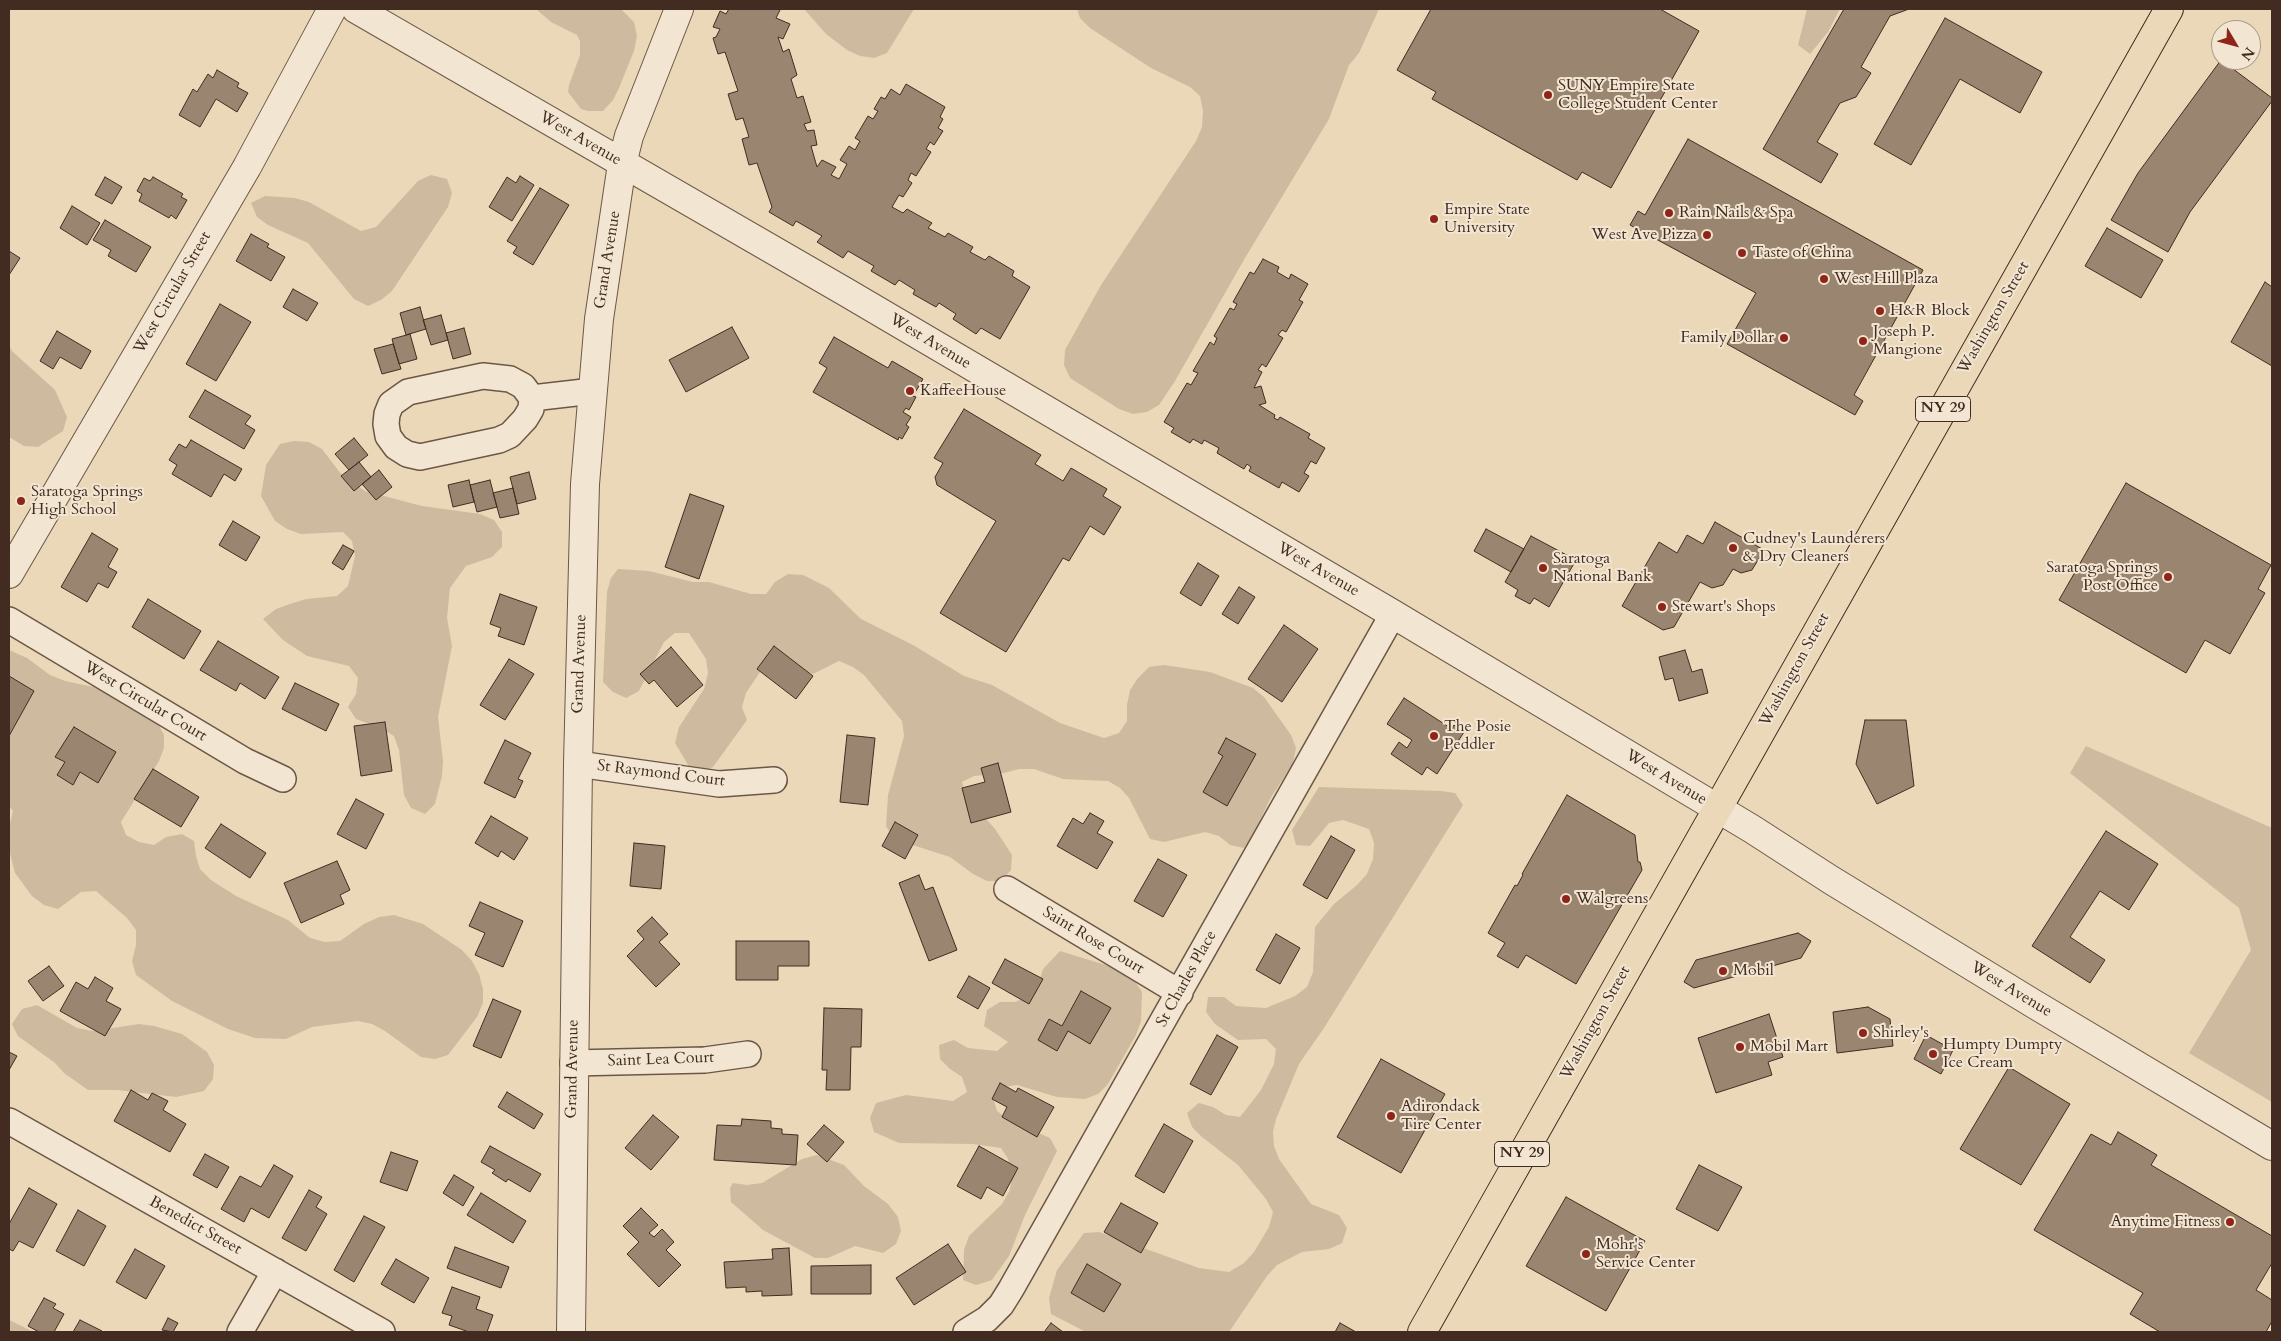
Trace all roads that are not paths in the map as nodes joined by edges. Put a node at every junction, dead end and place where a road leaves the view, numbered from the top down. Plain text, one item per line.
1 (332, 9) edge
2 (356, 9) edge
3 (679, 9) edge
4 (2169, 9) edge
5 (622, 164) junction
6 (593, 391) junction
7 (532, 398) junction
8 (9, 574) edge
9 (1393, 614) junction
10 (9, 620) edge
11 (578, 764) junction
12 (283, 779) dead end
13 (774, 780) dead end
14 (1717, 808) junction
15 (1007, 889) dead end
16 (1180, 993) junction
17 (748, 1054) dead end
18 (573, 1063) junction
19 (9, 1121) edge
20 (2272, 1146) edge
21 (275, 1271) junction
22 (240, 1332) edge
23 (382, 1332) edge
24 (571, 1332) edge
25 (966, 1332) edge
26 (1422, 1332) edge

1 - 8 street, West Circular Street
2 - 5 street, West Avenue
3 - 5 street, Grand Avenue
4 - 14 highway, Washington Street / NY 29
5 - 6 street, Grand Avenue
5 - 9 street, West Avenue
6 - 7 street
6 - 11 street, Grand Avenue
7 - 7 street
9 - 14 street, West Avenue
9 - 16 street, St Charles Place
10 - 12 street, West Circular Court
11 - 13 street, St Raymond Court
11 - 18 street, Grand Avenue
14 - 20 street, West Avenue
14 - 26 highway, Washington Street / NY 29
15 - 16 street, Saint Rose Court
16 - 25 street, St Charles Place
17 - 18 street, Saint Lea Court
18 - 24 street, Grand Avenue
19 - 21 street, Benedict Street
21 - 22 street
21 - 23 street, Benedict Street

